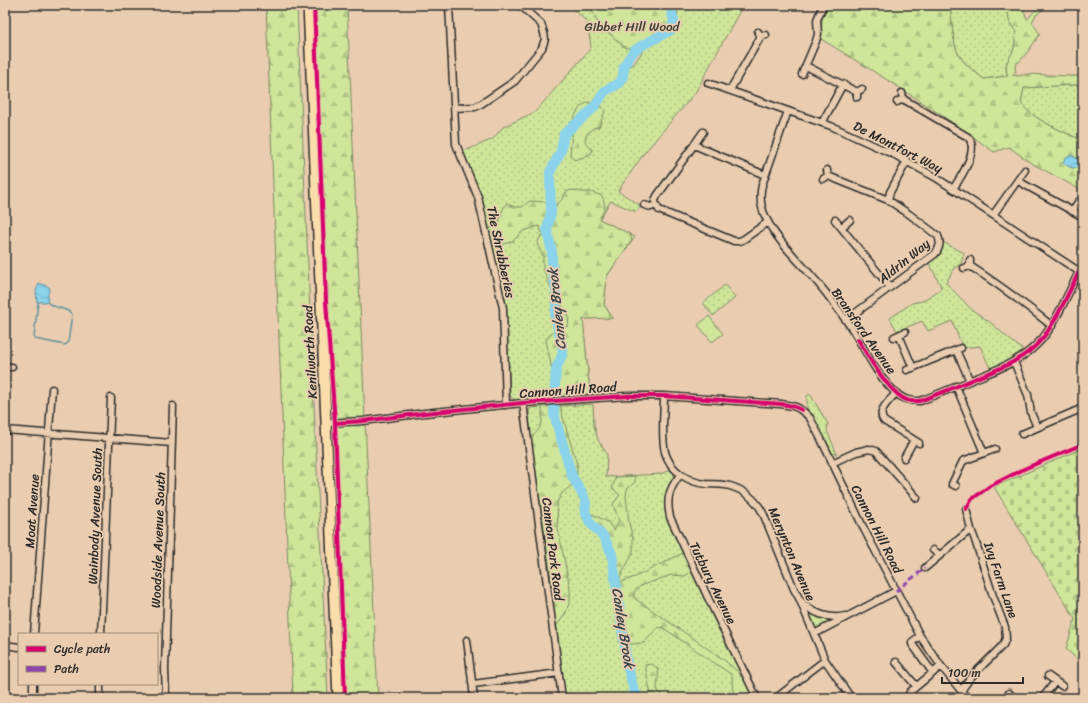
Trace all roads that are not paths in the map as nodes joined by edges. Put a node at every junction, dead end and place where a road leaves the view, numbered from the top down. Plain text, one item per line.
1 (308, 5) edge
2 (449, 5) edge
3 (520, 5) edge
4 (823, 5) edge
5 (762, 34) dead end
6 (806, 66) junction
7 (802, 74) dead end
8 (708, 82) dead end
9 (843, 84) junction
10 (730, 90) junction
11 (858, 93) dead end
12 (901, 98) dead end
13 (454, 108) junction
14 (788, 111) junction
15 (822, 123) junction
16 (703, 132) dead end
17 (694, 145) junction
18 (907, 161) junction
19 (1025, 170) dead end
20 (765, 175) junction
21 (826, 175) dead end
22 (1018, 181) junction
23 (953, 189) junction
24 (888, 200) junction
25 (1078, 202) dead end
26 (644, 204) dead end
27 (656, 205) junction
28 (1073, 211) junction
29 (993, 215) junction
30 (1083, 217) edge
31 (835, 220) dead end
32 (850, 220) dead end
33 (768, 222) junction
34 (842, 227) junction
35 (968, 265) dead end
36 (1081, 273) edge
37 (890, 287) junction
38 (846, 320) junction
39 (1052, 326) junction
40 (899, 335) dead end
41 (1014, 362) junction
42 (913, 368) junction
43 (907, 370) dead end
44 (970, 381) junction
45 (956, 386) junction
46 (52, 389) dead end
47 (896, 393) junction
48 (664, 396) junction
49 (111, 398) dead end
50 (523, 403) junction
51 (506, 405) junction
52 (173, 406) dead end
53 (1083, 408) edge
54 (327, 423) junction
55 (1037, 427) junction
56 (5, 430) edge
57 (49, 433) junction
58 (1022, 434) dead end
59 (109, 438) junction
60 (172, 443) junction
61 (995, 449) dead end
62 (984, 453) junction
63 (904, 458) dead end
64 (832, 463) junction
65 (680, 475) junction
66 (956, 486) dead end
67 (917, 498) dead end
68 (966, 509) dead end
69 (971, 529) junction
70 (932, 550) dead end
71 (940, 555) junction
72 (925, 568) dead end
73 (896, 591) junction
74 (799, 598) junction
75 (854, 613) junction
76 (34, 633) edge
77 (101, 633) edge
78 (814, 634) junction
79 (920, 636) junction
80 (466, 640) dead end
81 (5, 645) edge
82 (18, 646) edge
83 (825, 660) junction
84 (896, 662) dead end
85 (942, 666) junction
86 (559, 673) junction
87 (933, 673) junction
88 (1048, 676) dead end
89 (1055, 682) junction
90 (472, 684) junction
91 (33, 685) edge
92 (100, 685) edge
93 (916, 686) junction
94 (1062, 686) dead end
95 (961, 691) junction
96 (33, 698) edge
97 (100, 698) edge
98 (166, 698) edge
99 (338, 698) edge
100 (474, 698) edge
101 (562, 698) edge
102 (757, 698) edge
103 (776, 698) edge
104 (851, 698) edge
105 (906, 698) edge
106 (967, 698) edge
107 (1041, 698) edge

1 - 54 main road, Kenilworth Road
2 - 13 street, The Shrubberies
3 - 13 street
4 - 6 street
5 - 10 street
6 - 7 street
6 - 9 street
8 - 10 street, De Montfort Way
9 - 11 street
9 - 15 street
10 - 14 street, De Montfort Way
12 - 23 street
13 - 51 street, The Shrubberies
14 - 15 street, De Montfort Way
14 - 20 street, Bransford Avenue
15 - 18 street, De Montfort Way
16 - 17 street
17 - 20 street
17 - 27 street
18 - 23 street, De Montfort Way
18 - 24 street
19 - 22 street
20 - 33 street, Bransford Avenue
21 - 24 street
22 - 28 street
22 - 29 street
23 - 29 street, De Montfort Way
24 - 37 street, Aldrin Way
25 - 28 street
26 - 27 street
27 - 33 street
28 - 30 street
29 - 36 street, De Montfort Way
31 - 34 street
32 - 34 street
33 - 38 street, Bransford Avenue
34 - 37 street
35 - 39 street
36 - 39 street, Bransford Avenue
37 - 38 street, Aldrin Way
38 - 47 street, Bransford Avenue
39 - 41 street, Bransford Avenue
40 - 42 street
41 - 44 street, Bransford Avenue
41 - 55 street
42 - 43 street
42 - 44 street
44 - 45 street, Bransford Avenue
45 - 47 street, Bransford Avenue
45 - 62 street
46 - 57 street, Moat Avenue
47 - 63 street
48 - 50 street, Cannon Hill Road
48 - 64 street, Cannon Hill Road
48 - 65 street
49 - 59 street, Wainbody Avenue South
50 - 51 street, Cannon Hill Road
50 - 86 street, Cannon Park Road
51 - 54 street, Cannon Hill Road
52 - 60 street, Woodside Avenue South
53 - 55 street
54 - 99 main road, Kenilworth Road
55 - 58 street
56 - 57 street
57 - 59 street
57 - 76 street, Moat Avenue
59 - 60 street
59 - 77 street, Wainbody Avenue South
60 - 98 street, Woodside Avenue South
61 - 62 street
62 - 66 street
64 - 67 street
64 - 73 street, Cannon Hill Road
65 - 74 street, Merynton Avenue
65 - 102 street, Tutbury Avenue
68 - 69 street, Ivy Farm Lane
69 - 71 street
69 - 95 street, Ivy Farm Lane
70 - 71 street
71 - 72 street
73 - 75 street
73 - 79 street, Cannon Hill Road
74 - 75 street
74 - 78 street, Merynton Avenue
75 - 78 street
78 - 83 street, Merynton Avenue
79 - 85 street, Cannon Hill Road
79 - 87 street
80 - 90 street
81 - 82 street
83 - 103 street
83 - 104 street, Merynton Avenue
84 - 93 street
85 - 87 street
85 - 95 street, Cannon Hill Road
86 - 90 street
86 - 101 street, Cannon Park Road
87 - 93 street
88 - 89 street
89 - 94 street
89 - 107 street
90 - 100 street
91 - 96 street
92 - 97 street
93 - 105 street
95 - 106 street, Cannon Hill Road

